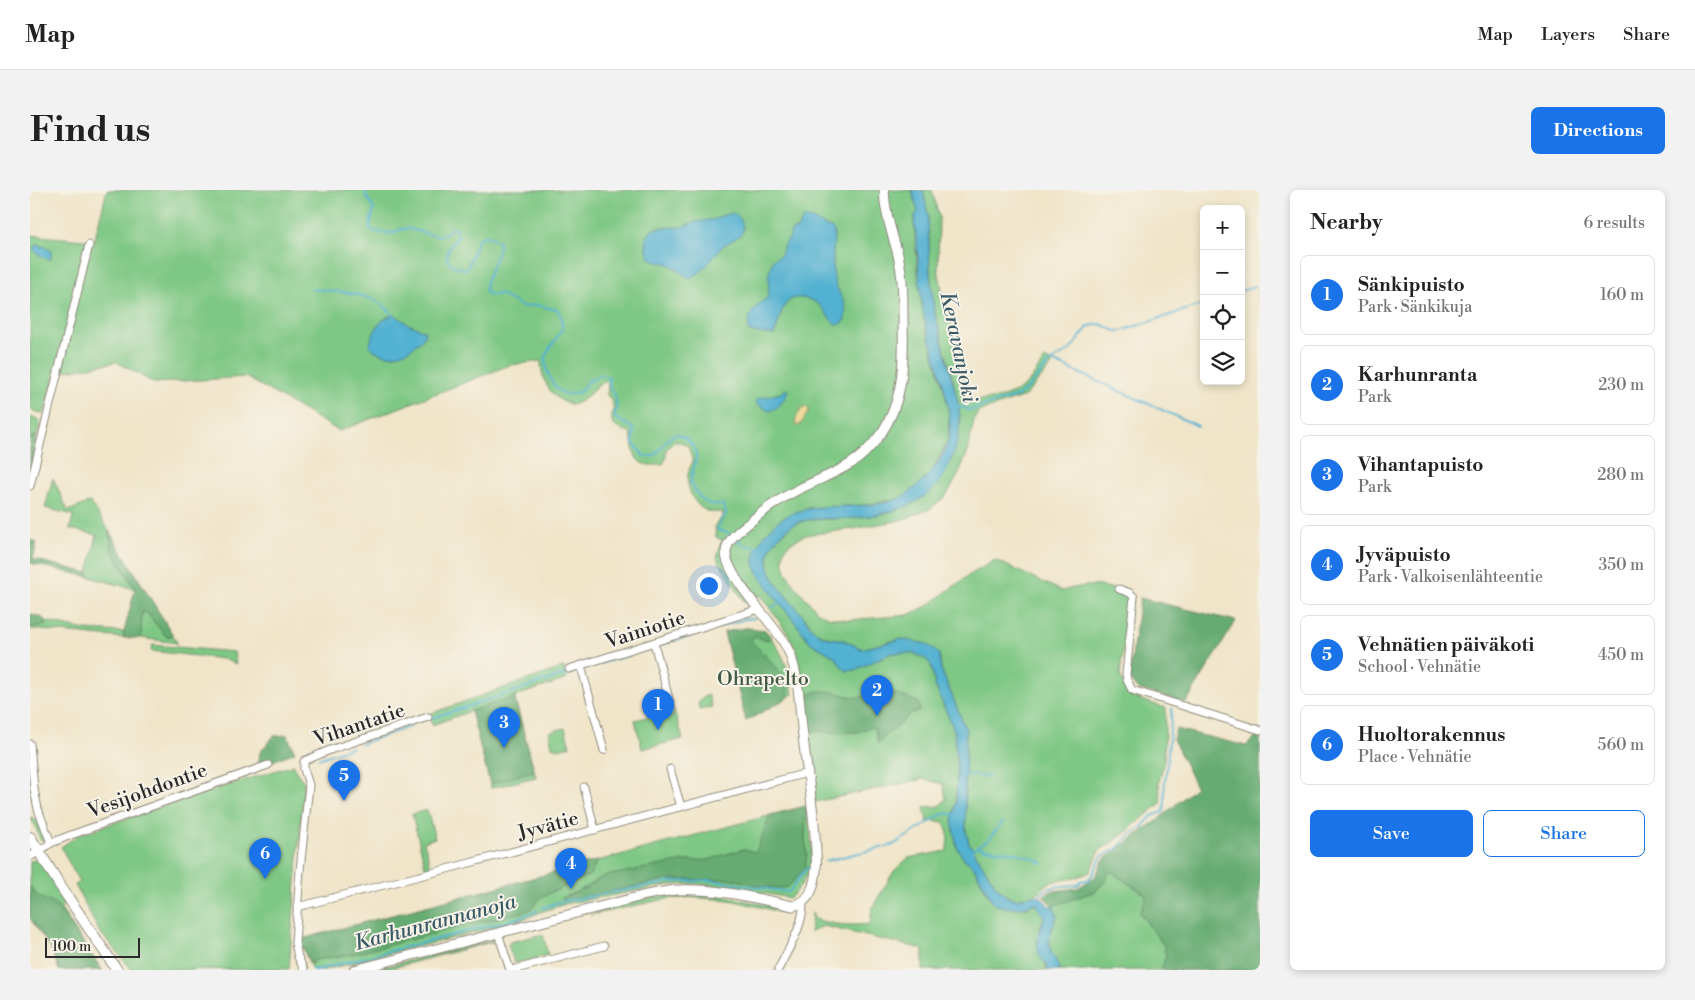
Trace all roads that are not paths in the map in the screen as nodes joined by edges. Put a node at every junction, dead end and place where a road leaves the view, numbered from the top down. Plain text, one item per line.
1 (884, 190) edge
2 (89, 245) dead end
3 (30, 486) edge
4 (1119, 589) dead end
5 (759, 609) junction
6 (654, 643) junction
7 (581, 666) junction
8 (569, 669) dead end
9 (672, 710) dead end
10 (428, 717) dead end
11 (1260, 730) edge
12 (30, 744) edge
13 (604, 750) dead end
14 (268, 765) dead end
15 (670, 769) dead end
16 (807, 773) junction
17 (584, 787) dead end
18 (681, 807) junction
19 (595, 830) junction
20 (30, 837) edge
21 (51, 843) junction
22 (34, 854) edge
23 (803, 902) junction
24 (297, 907) junction
25 (498, 933) junction
26 (604, 946) dead end
27 (117, 970) edge
28 (304, 970) edge
29 (354, 970) edge
30 (511, 970) edge
31 (778, 970) edge

1 - 5 street
2 - 3 street
4 - 11 street
5 - 6 street, Vainiotie
5 - 16 street
6 - 7 street, Vainiotie
6 - 9 street
7 - 8 street, Vainiotie
7 - 13 street
10 - 24 street, Vihantatie
12 - 21 street
14 - 21 street, Vesijohdontie
15 - 18 street
16 - 18 street, Jyvätie
16 - 23 street
17 - 19 street
18 - 19 street, Jyvätie
19 - 24 street, Jyvätie
20 - 22 main road
21 - 22 street, Vesijohdontie
22 - 27 main road
23 - 25 street
23 - 31 street
24 - 28 street
25 - 29 street
25 - 30 street
26 - 30 street

